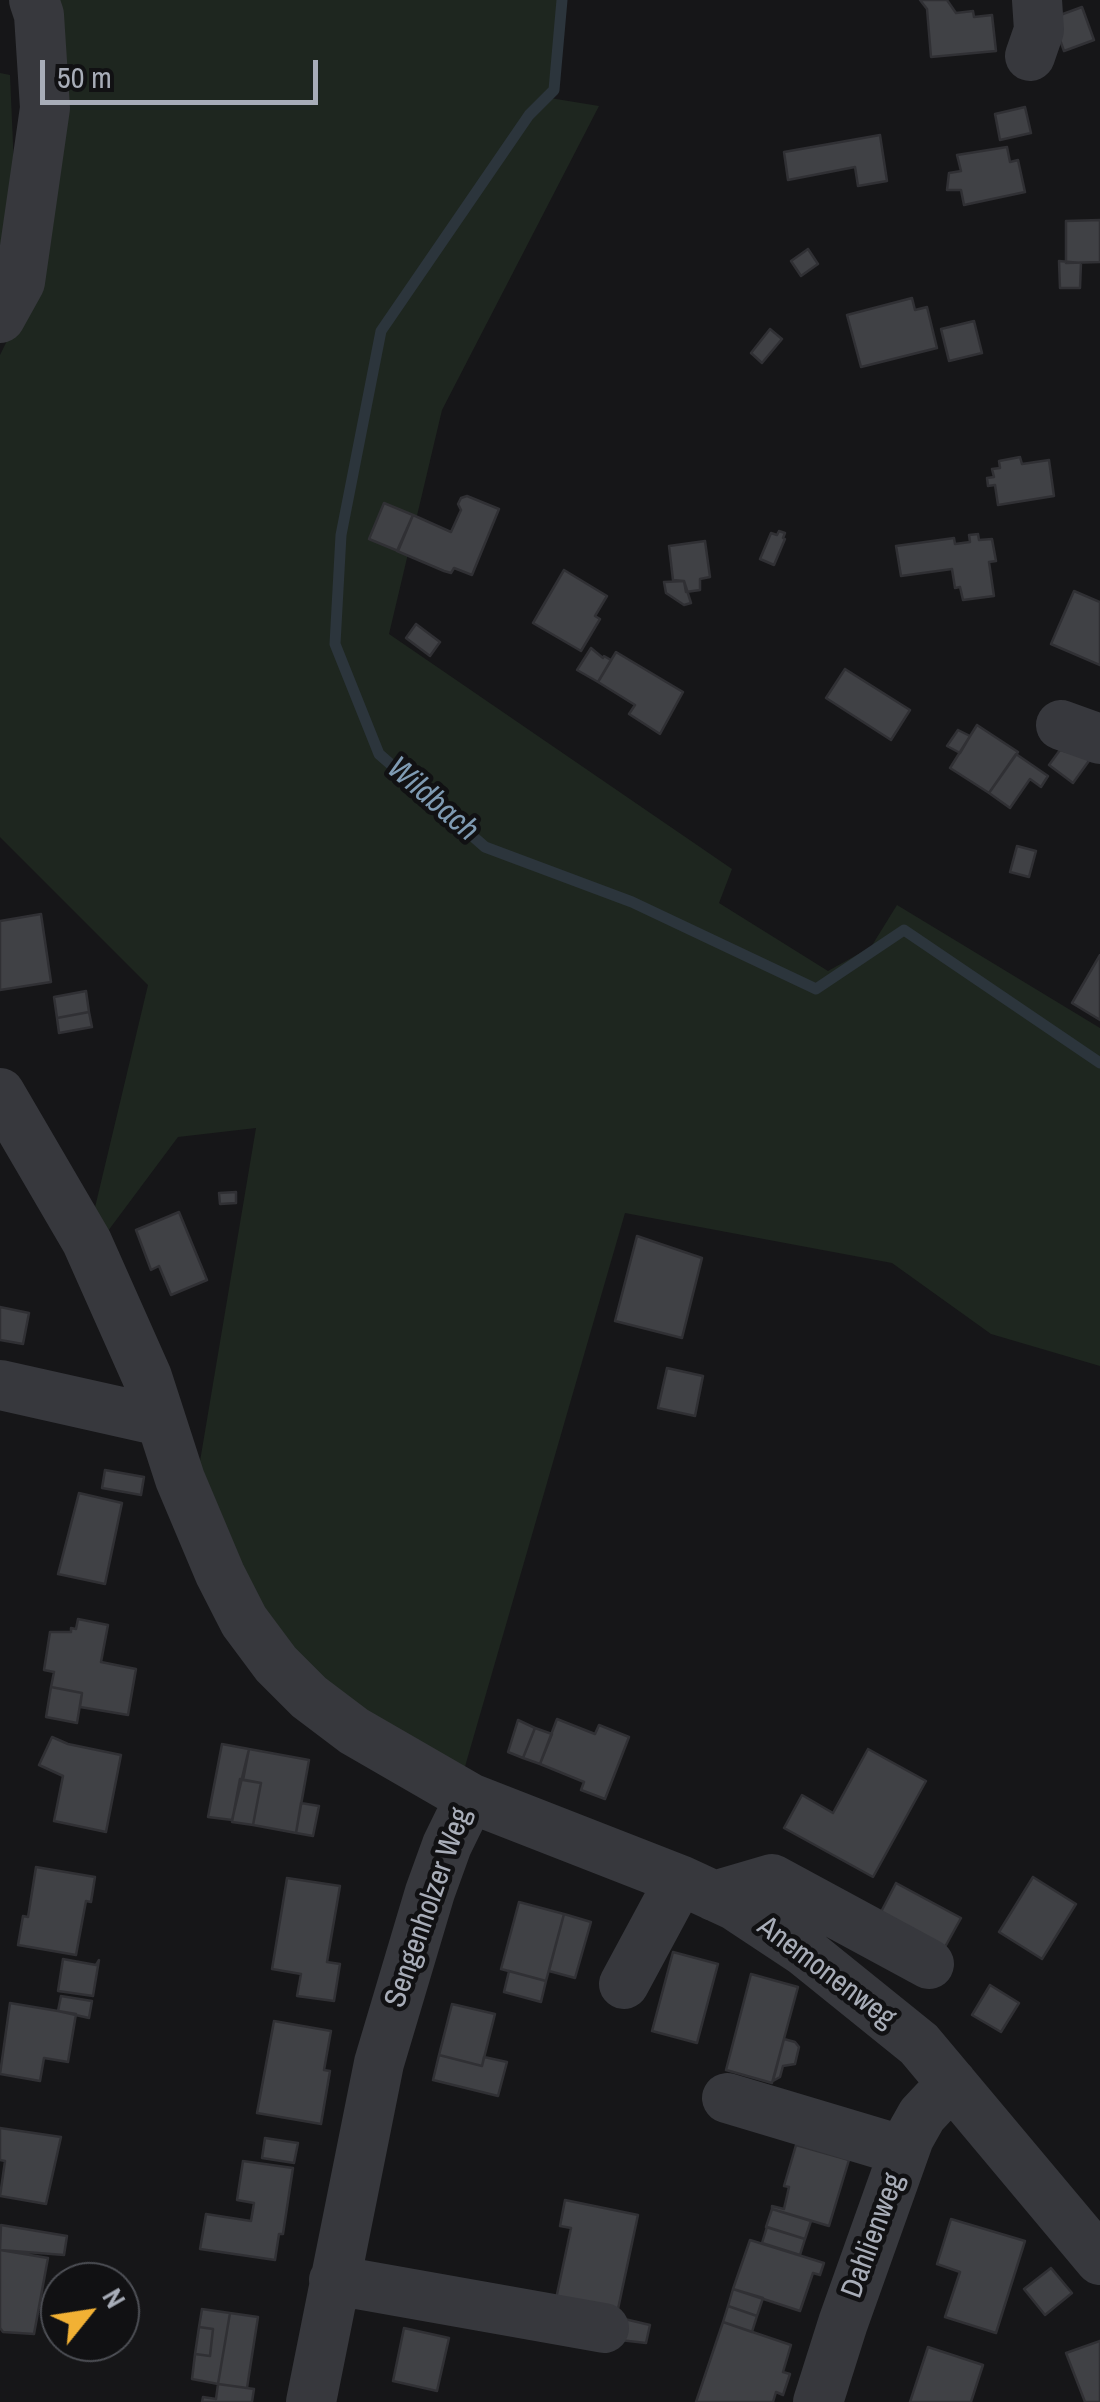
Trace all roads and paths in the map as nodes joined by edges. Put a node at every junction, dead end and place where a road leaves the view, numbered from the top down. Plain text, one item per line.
1 (34, 0) edge
2 (1037, 0) edge
3 (1030, 56) dead end
4 (0, 318) edge
5 (0, 1093) edge
6 (0, 1385) edge
7 (160, 1420) junction
8 (470, 1798) junction
9 (697, 1888) junction
10 (929, 1964) dead end
11 (624, 1984) dead end
12 (952, 2082) junction
13 (728, 2098) dead end
14 (904, 2151) junction
15 (1096, 2245) edge
16 (334, 2280) junction
17 (604, 2328) dead end
18 (311, 2402) edge
19 (818, 2402) edge

1 - 4 street
2 - 3 street
5 - 7 street, Sengenholzer Weg
6 - 7 street
7 - 8 street, Sengenholzer Weg
8 - 9 street, Anemonenweg
8 - 16 street, Sengenholzer Weg
9 - 10 street
9 - 11 street
9 - 12 street, Anemonenweg
12 - 14 street, Dahlienweg
12 - 15 street, Anemonenweg
13 - 14 street
14 - 19 street, Dahlienweg
16 - 17 street
16 - 18 street, Sengenholzer Weg

